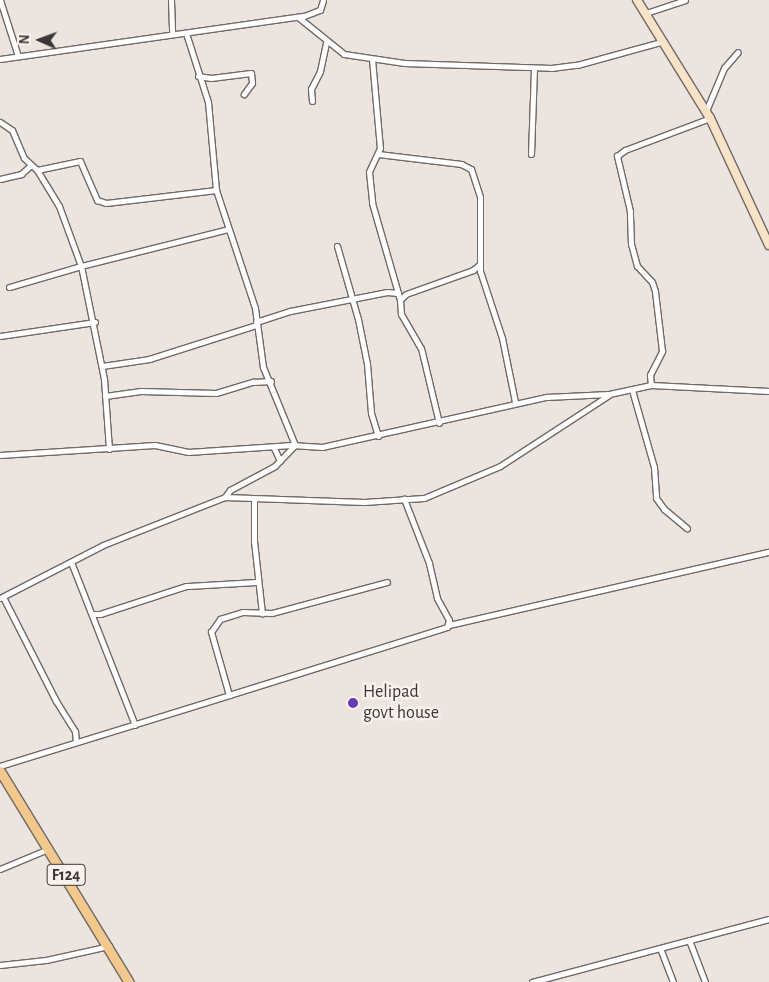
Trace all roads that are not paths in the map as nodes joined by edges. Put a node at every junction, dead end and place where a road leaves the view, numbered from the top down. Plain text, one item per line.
1 (0, 0) edge
2 (171, 0) edge
3 (323, 0) edge
4 (637, 0) edge
5 (685, 0) edge
6 (646, 13) junction
7 (298, 17) junction
8 (186, 33) junction
9 (172, 34) junction
10 (326, 42) junction
11 (664, 42) junction
12 (738, 52) dead end
13 (18, 56) junction
14 (0, 59) edge
15 (372, 59) junction
16 (534, 68) junction
17 (198, 76) junction
18 (211, 78) junction
19 (204, 88) junction
20 (244, 94) dead end
21 (312, 101) dead end
22 (708, 115) junction
23 (0, 122) edge
24 (378, 154) junction
25 (531, 154) dead end
26 (31, 166) junction
27 (37, 170) junction
28 (0, 180) edge
29 (216, 190) junction
30 (228, 229) junction
31 (769, 245) edge
32 (337, 246) dead end
33 (479, 265) junction
34 (81, 266) junction
35 (473, 270) junction
36 (480, 273) junction
37 (9, 287) dead end
38 (395, 287) junction
39 (387, 292) junction
40 (399, 296) junction
41 (352, 301) junction
42 (95, 322) junction
43 (256, 324) junction
44 (0, 336) edge
45 (102, 366) junction
46 (271, 381) junction
47 (651, 385) junction
48 (632, 390) junction
49 (769, 391) edge
50 (610, 394) junction
51 (105, 396) junction
52 (515, 402) junction
53 (439, 423) junction
54 (378, 436) junction
55 (295, 445) junction
56 (274, 448) junction
57 (109, 449) junction
58 (0, 455) edge
59 (280, 462) junction
60 (224, 497) junction
61 (254, 498) junction
62 (404, 500) junction
63 (687, 528) dead end
64 (769, 552) edge
65 (71, 562) junction
66 (258, 582) junction
67 (387, 582) dead end
68 (2, 598) edge
69 (92, 614) junction
70 (100, 614) junction
71 (262, 614) junction
72 (95, 622) junction
73 (449, 625) junction
74 (229, 695) junction
75 (135, 725) junction
76 (76, 742) junction
77 (0, 766) edge
78 (0, 771) edge
79 (49, 848) junction
80 (0, 869) edge
81 (769, 919) edge
82 (689, 940) junction
83 (109, 946) junction
84 (660, 948) junction
85 (0, 965) edge
86 (129, 982) edge
87 (532, 982) edge
88 (673, 982) edge
89 (705, 982) edge

1 - 13 street
2 - 9 street
3 - 7 street
4 - 6 street
5 - 6 street
6 - 11 street
7 - 8 street
7 - 10 street
8 - 9 street
8 - 17 street
9 - 13 street
10 - 15 street
10 - 21 street
11 - 16 street
11 - 22 street
12 - 22 street
13 - 14 street
15 - 16 street
15 - 24 street
16 - 25 street
17 - 18 street
17 - 19 street
18 - 19 street
18 - 20 street
19 - 29 street
22 - 31 street
22 - 47 street
23 - 26 street
24 - 33 street
24 - 38 street
26 - 27 street
26 - 28 street
27 - 29 street
27 - 34 street
29 - 30 street
30 - 34 street
30 - 43 street
32 - 41 street
33 - 35 street
33 - 36 street
34 - 37 street
34 - 42 street
35 - 36 street
35 - 40 street
36 - 52 street
38 - 39 street
38 - 40 street
39 - 40 street
39 - 41 street
40 - 53 street
41 - 43 street
41 - 54 street
42 - 44 street
42 - 45 street
43 - 45 street
43 - 46 street
45 - 51 street
46 - 51 street
46 - 55 street
47 - 48 street
47 - 49 street
48 - 50 street
48 - 63 street
50 - 52 street
50 - 62 street
51 - 57 street
52 - 53 street
53 - 54 street
54 - 55 street
55 - 56 street
55 - 59 street
56 - 57 street
56 - 59 street
57 - 58 street
59 - 60 street
60 - 61 street
60 - 65 street
61 - 62 street
61 - 66 street
62 - 73 street
64 - 73 street
65 - 68 street
65 - 69 street
66 - 70 street
66 - 71 street
67 - 71 street
68 - 76 street
69 - 70 street
69 - 72 street
70 - 72 street
71 - 74 street
72 - 75 street
73 - 74 street
74 - 75 street
75 - 76 street
76 - 77 street
78 - 79 main road, F124
79 - 80 street
79 - 83 main road, F124
81 - 82 street
82 - 84 street
82 - 89 street
83 - 85 street
83 - 86 main road, F124
84 - 87 street
84 - 88 street

